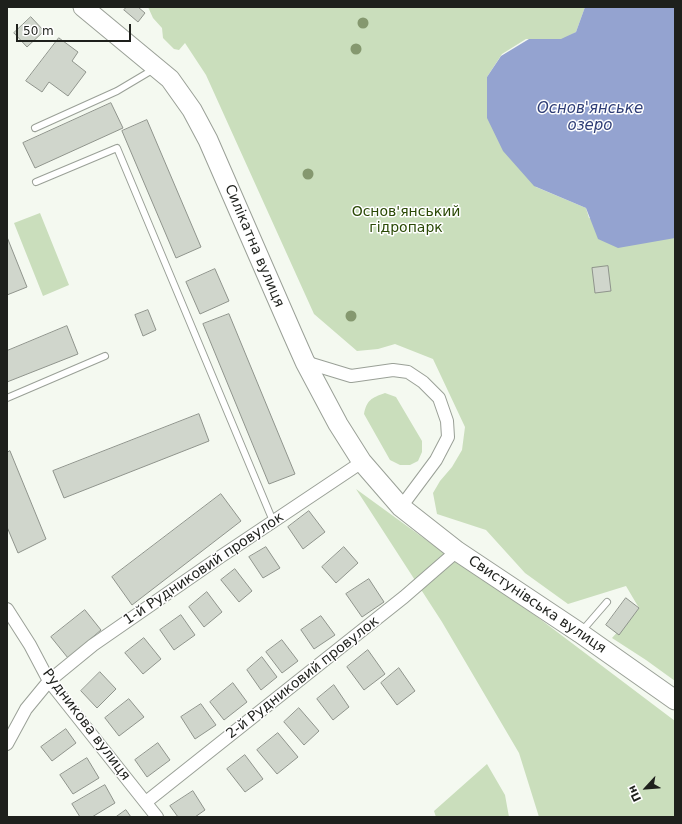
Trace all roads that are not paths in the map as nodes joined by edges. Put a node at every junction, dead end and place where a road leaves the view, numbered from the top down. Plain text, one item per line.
1 (83, 7) edge
2 (157, 67) junction
3 (35, 128) dead end
4 (36, 182) dead end
5 (105, 356) dead end
6 (305, 362) junction
7 (7, 398) edge
8 (362, 462) junction
9 (401, 507) junction
10 (273, 521) junction
11 (457, 551) junction
12 (607, 602) dead end
13 (7, 608) edge
14 (580, 633) junction
15 (49, 681) junction
16 (675, 700) edge
17 (7, 744) edge
18 (146, 802) junction
19 (157, 817) edge

1 - 2 main road, Силікатна вулиця
2 - 3 lane
2 - 6 main road, Силікатна вулиця
4 - 10 lane
5 - 7 lane
6 - 8 main road, Силікатна вулиця
6 - 9 street
8 - 9 main road, Силікатна вулиця
8 - 10 street, 1-й Рудниковий провулок
9 - 11 main road, Свистунівська вулиця
10 - 15 street, 1-й Рудниковий провулок
11 - 14 main road, Свистунівська вулиця
11 - 18 street, 2-й Рудниковий провулок
12 - 14 lane
13 - 15 street, Рудникова вулиця
14 - 16 main road, Свистунівська вулиця
15 - 17 street, 1-й Рудниковий провулок
15 - 18 street, Рудникова вулиця
18 - 19 street, Рудникова вулиця

